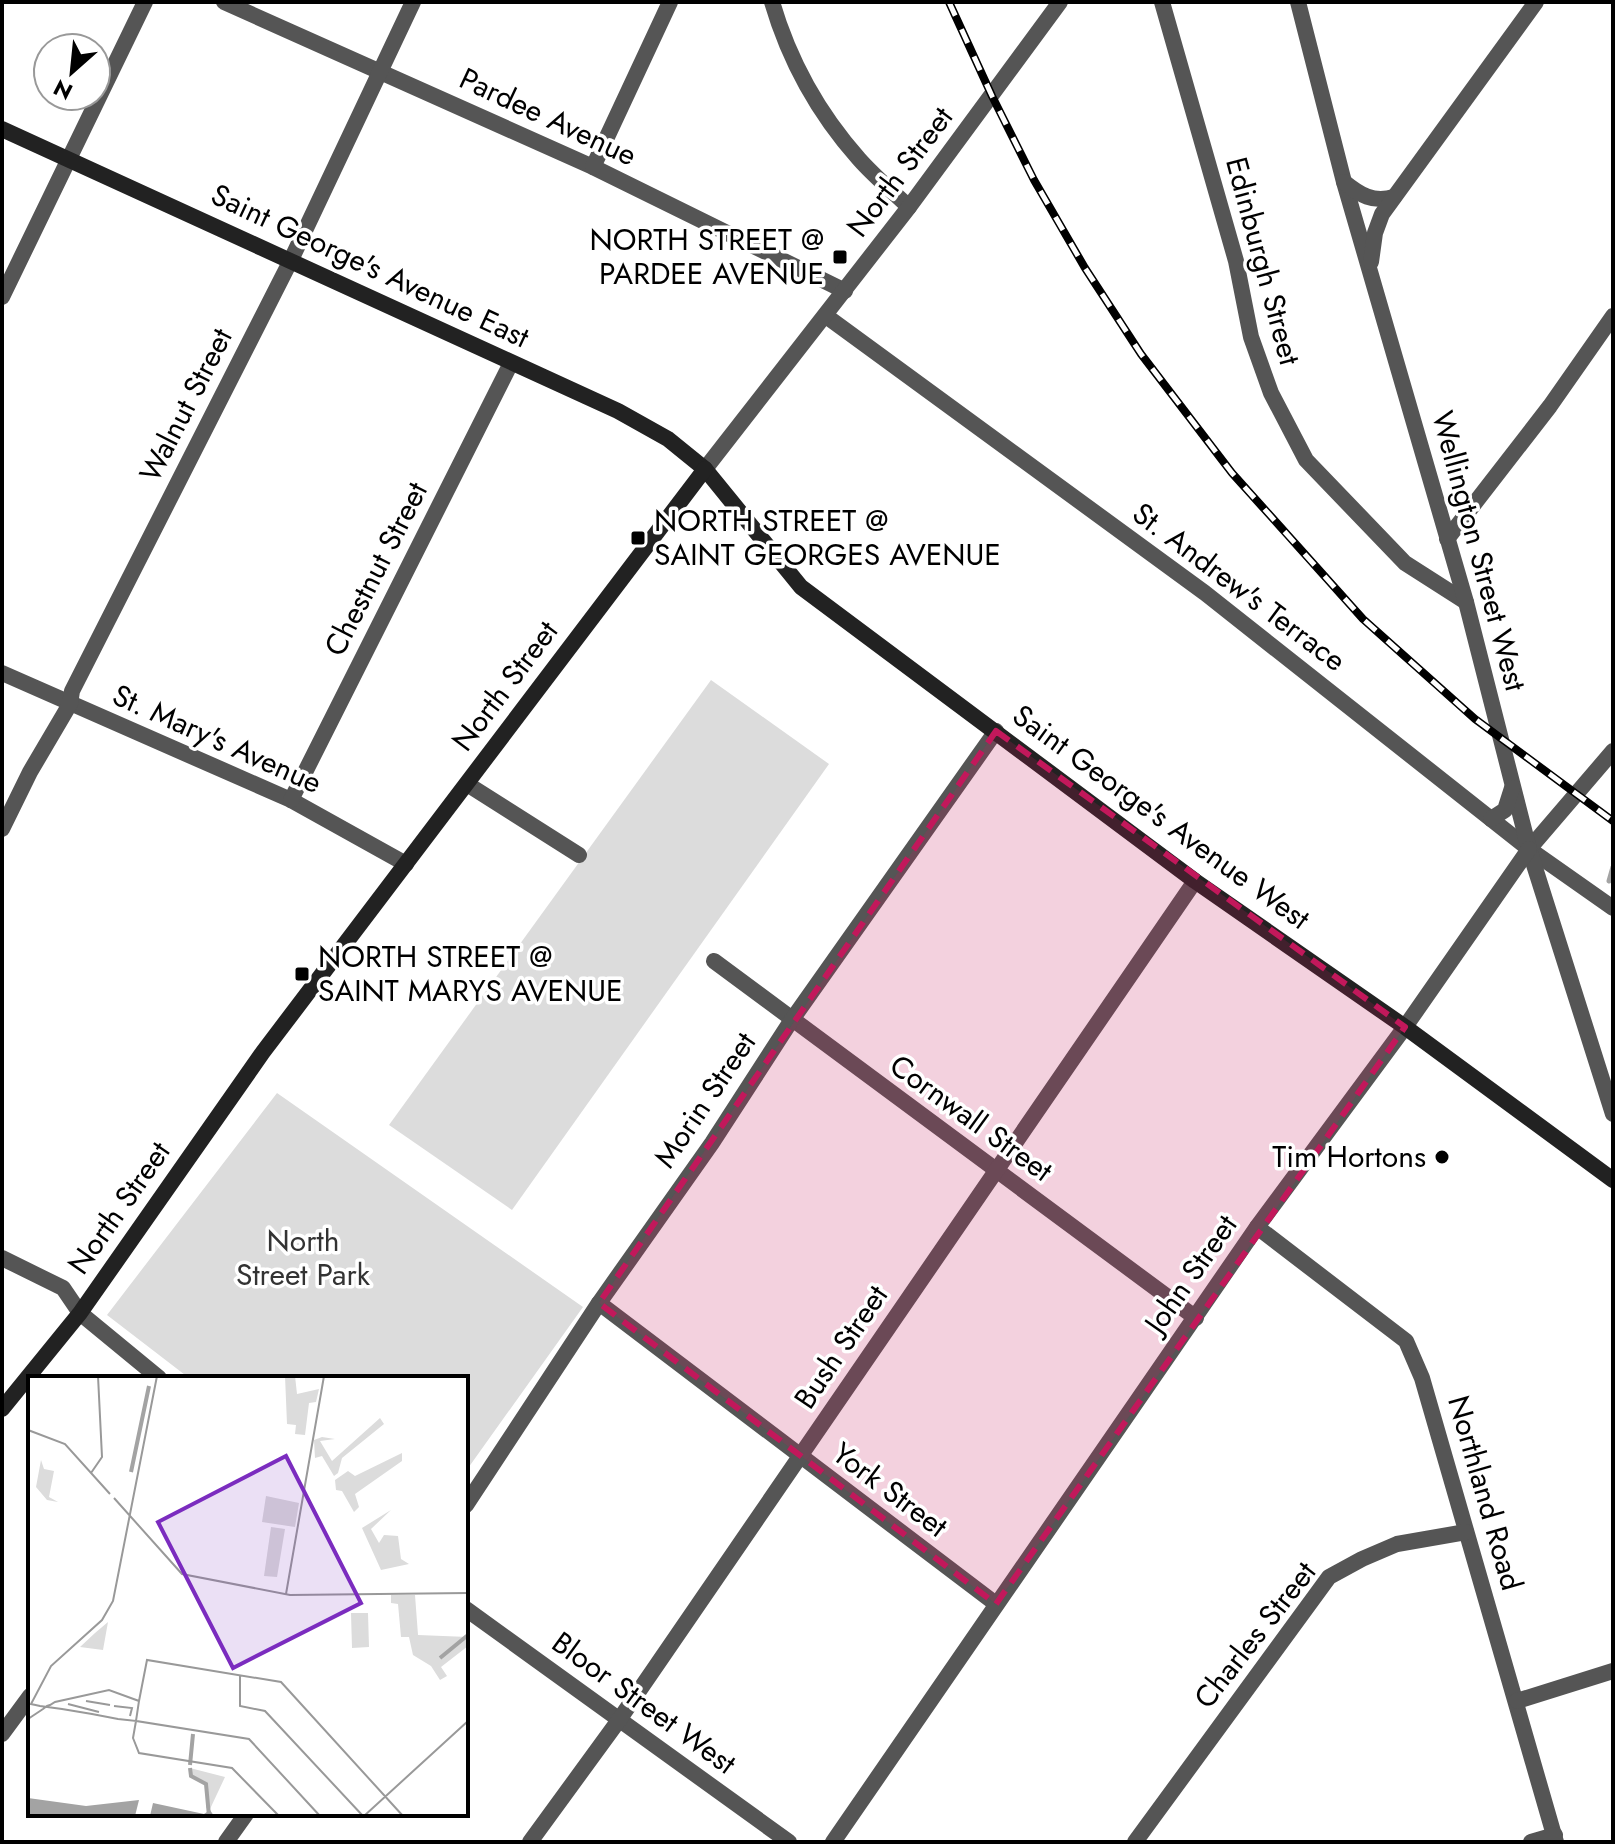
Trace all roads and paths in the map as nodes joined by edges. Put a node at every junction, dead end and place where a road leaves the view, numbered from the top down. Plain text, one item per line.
1 (145, 2) edge
2 (224, 2) edge
3 (413, 2) edge
4 (670, 2) edge
5 (772, 2) edge
6 (1060, 2) edge
7 (1162, 2) edge
8 (1298, 2) edge
9 (1536, 2) edge
10 (380, 72) junction
11 (2, 129) edge
12 (70, 160) junction
13 (593, 167) junction
14 (1344, 182) junction
15 (1394, 197) junction
16 (909, 207) junction
17 (291, 260) junction
18 (1370, 268) junction
19 (845, 291) junction
20 (2, 297) edge
21 (826, 316) junction
22 (1613, 316) edge
23 (511, 363) junction
24 (705, 469) junction
25 (1447, 539) junction
26 (1466, 602) junction
27 (2, 673) edge
28 (70, 704) junction
29 (996, 731) junction
30 (1613, 751) edge
31 (467, 784) junction
32 (1513, 786) junction
33 (291, 800) junction
34 (1491, 819) junction
35 (2, 829) edge
36 (1529, 849) junction
37 (579, 855) dead end
38 (406, 864) junction
39 (1195, 881) junction
40 (1613, 908) edge
41 (714, 961) dead end
42 (791, 1021) junction
43 (1405, 1027) junction
44 (1613, 1114) edge
45 (996, 1170) junction
46 (1613, 1180) edge
47 (1257, 1227) junction
48 (2, 1258) edge
49 (599, 1303) junction
50 (80, 1313) junction
51 (1196, 1318) junction
52 (29, 1376) edge
53 (157, 1376) edge
54 (28, 1377) edge
55 (2, 1409) edge
56 (800, 1457) junction
57 (468, 1502) edge
58 (1466, 1532) junction
59 (996, 1604) junction
60 (468, 1610) edge
61 (1613, 1671) edge
62 (28, 1699) edge
63 (1517, 1701) junction
64 (619, 1720) junction
65 (2, 1734) edge
66 (245, 1816) edge
67 (1556, 1838) edge
68 (226, 1842) edge
69 (530, 1842) edge
70 (789, 1842) edge
71 (833, 1842) edge
72 (1135, 1842) edge
73 (1531, 1842) edge

1 - 12 street
2 - 10 street, Pardee Avenue
3 - 10 street, Walnut Street
4 - 13 street
5 - 16 street
6 - 16 street, North Street
7 - 26 street, Edinburgh Street
8 - 14 street, Wellington Street West
9 - 15 street
10 - 13 street, Pardee Avenue
10 - 17 street, Walnut Street
11 - 12 main road, Saint George's Avenue East
12 - 17 main road, Saint George's Avenue East
12 - 20 street
13 - 19 street, Pardee Avenue
14 - 15 street
14 - 18 street, Wellington Street West
15 - 18 street
16 - 19 street, North Street
17 - 23 main road, Saint George's Avenue East
17 - 28 street, Walnut Street
18 - 25 street, Wellington Street West
19 - 21 street, North Street
21 - 24 street, North Street
21 - 34 street, St. Andrew's Terrace
22 - 25 street
23 - 24 main road, Saint George's Avenue East
23 - 33 street, Chestnut Street
24 - 29 main road, Saint George's Avenue West
24 - 31 main road, North Street
25 - 26 street, Wellington Street West
26 - 32 street, Wellington Street West
27 - 28 street, St. Mary's Avenue
28 - 33 street, St. Mary's Avenue
28 - 35 street, Walnut Street
29 - 39 main road, Saint George's Avenue West
29 - 42 street, Morin Street
30 - 36 street, John Street
31 - 37 street
31 - 38 main road, North Street
32 - 34 street
32 - 36 street, Wellington Street West
33 - 38 street, St. Mary's Avenue
34 - 36 street, St. Andrew's Terrace
36 - 40 street, St. Andrew's Terrace
36 - 43 street, John Street
36 - 44 street, Wellington Street West
38 - 50 main road, North Street
39 - 43 main road, Saint George's Avenue West
39 - 45 street, Bush Street
41 - 42 street, Cornwall Street
42 - 45 street, Cornwall Street
42 - 49 street, Morin Street
43 - 46 main road, Saint George's Avenue West
43 - 47 street, John Street
45 - 51 street, Cornwall Street
45 - 56 street, Bush Street
47 - 51 street, John Street
47 - 58 street, Northland Road
48 - 50 street
49 - 56 street, York Street
49 - 57 street, Morin Street
50 - 52 main road, North Street
50 - 53 street
51 - 59 street, John Street
54 - 55 main road, North Street
56 - 59 street, York Street
56 - 64 street, Bush Street
58 - 63 street, Northland Road
58 - 72 street, Charles Street
59 - 71 street, John Street
60 - 64 street, Bloor Street West
61 - 63 street
62 - 65 street
63 - 67 street, Northland Road
64 - 69 street, Bush Street
64 - 70 street, Bloor Street West
66 - 68 street
67 - 73 street

